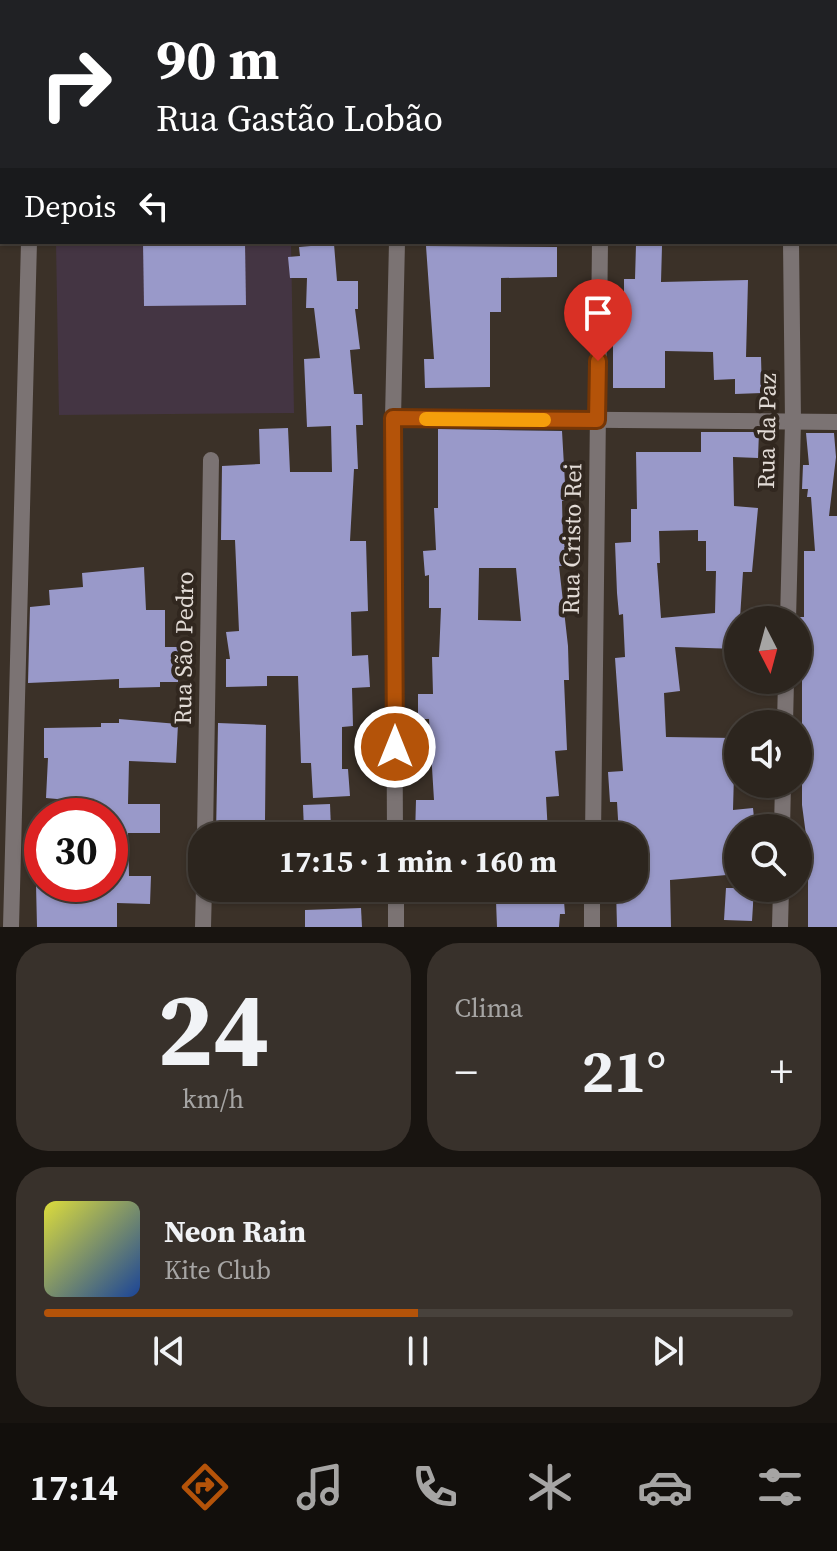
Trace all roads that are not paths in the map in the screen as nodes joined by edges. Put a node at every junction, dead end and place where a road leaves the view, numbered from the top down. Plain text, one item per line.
1 (29, 244) edge
2 (397, 244) edge
3 (600, 244) edge
4 (791, 244) edge
5 (393, 418) junction
6 (597, 420) junction
7 (793, 422) junction
8 (837, 422) edge
9 (211, 460) dead end
10 (788, 606) edge
11 (205, 822) edge
12 (395, 822) edge
13 (593, 822) edge
14 (204, 902) edge
15 (396, 902) edge
16 (592, 902) edge
17 (781, 902) edge
18 (11, 927) edge
19 (203, 927) edge
20 (396, 927) edge
21 (592, 927) edge
22 (780, 927) edge

1 - 18 street
2 - 5 street
3 - 6 street, Rua Cristo Rei
4 - 7 street, Rua da Paz
5 - 6 street
5 - 12 street
6 - 7 street
6 - 13 street, Rua Cristo Rei
7 - 8 street
7 - 10 street, Rua da Paz
9 - 11 street, Rua São Pedro
14 - 19 street
15 - 20 street
16 - 21 street
17 - 22 street

